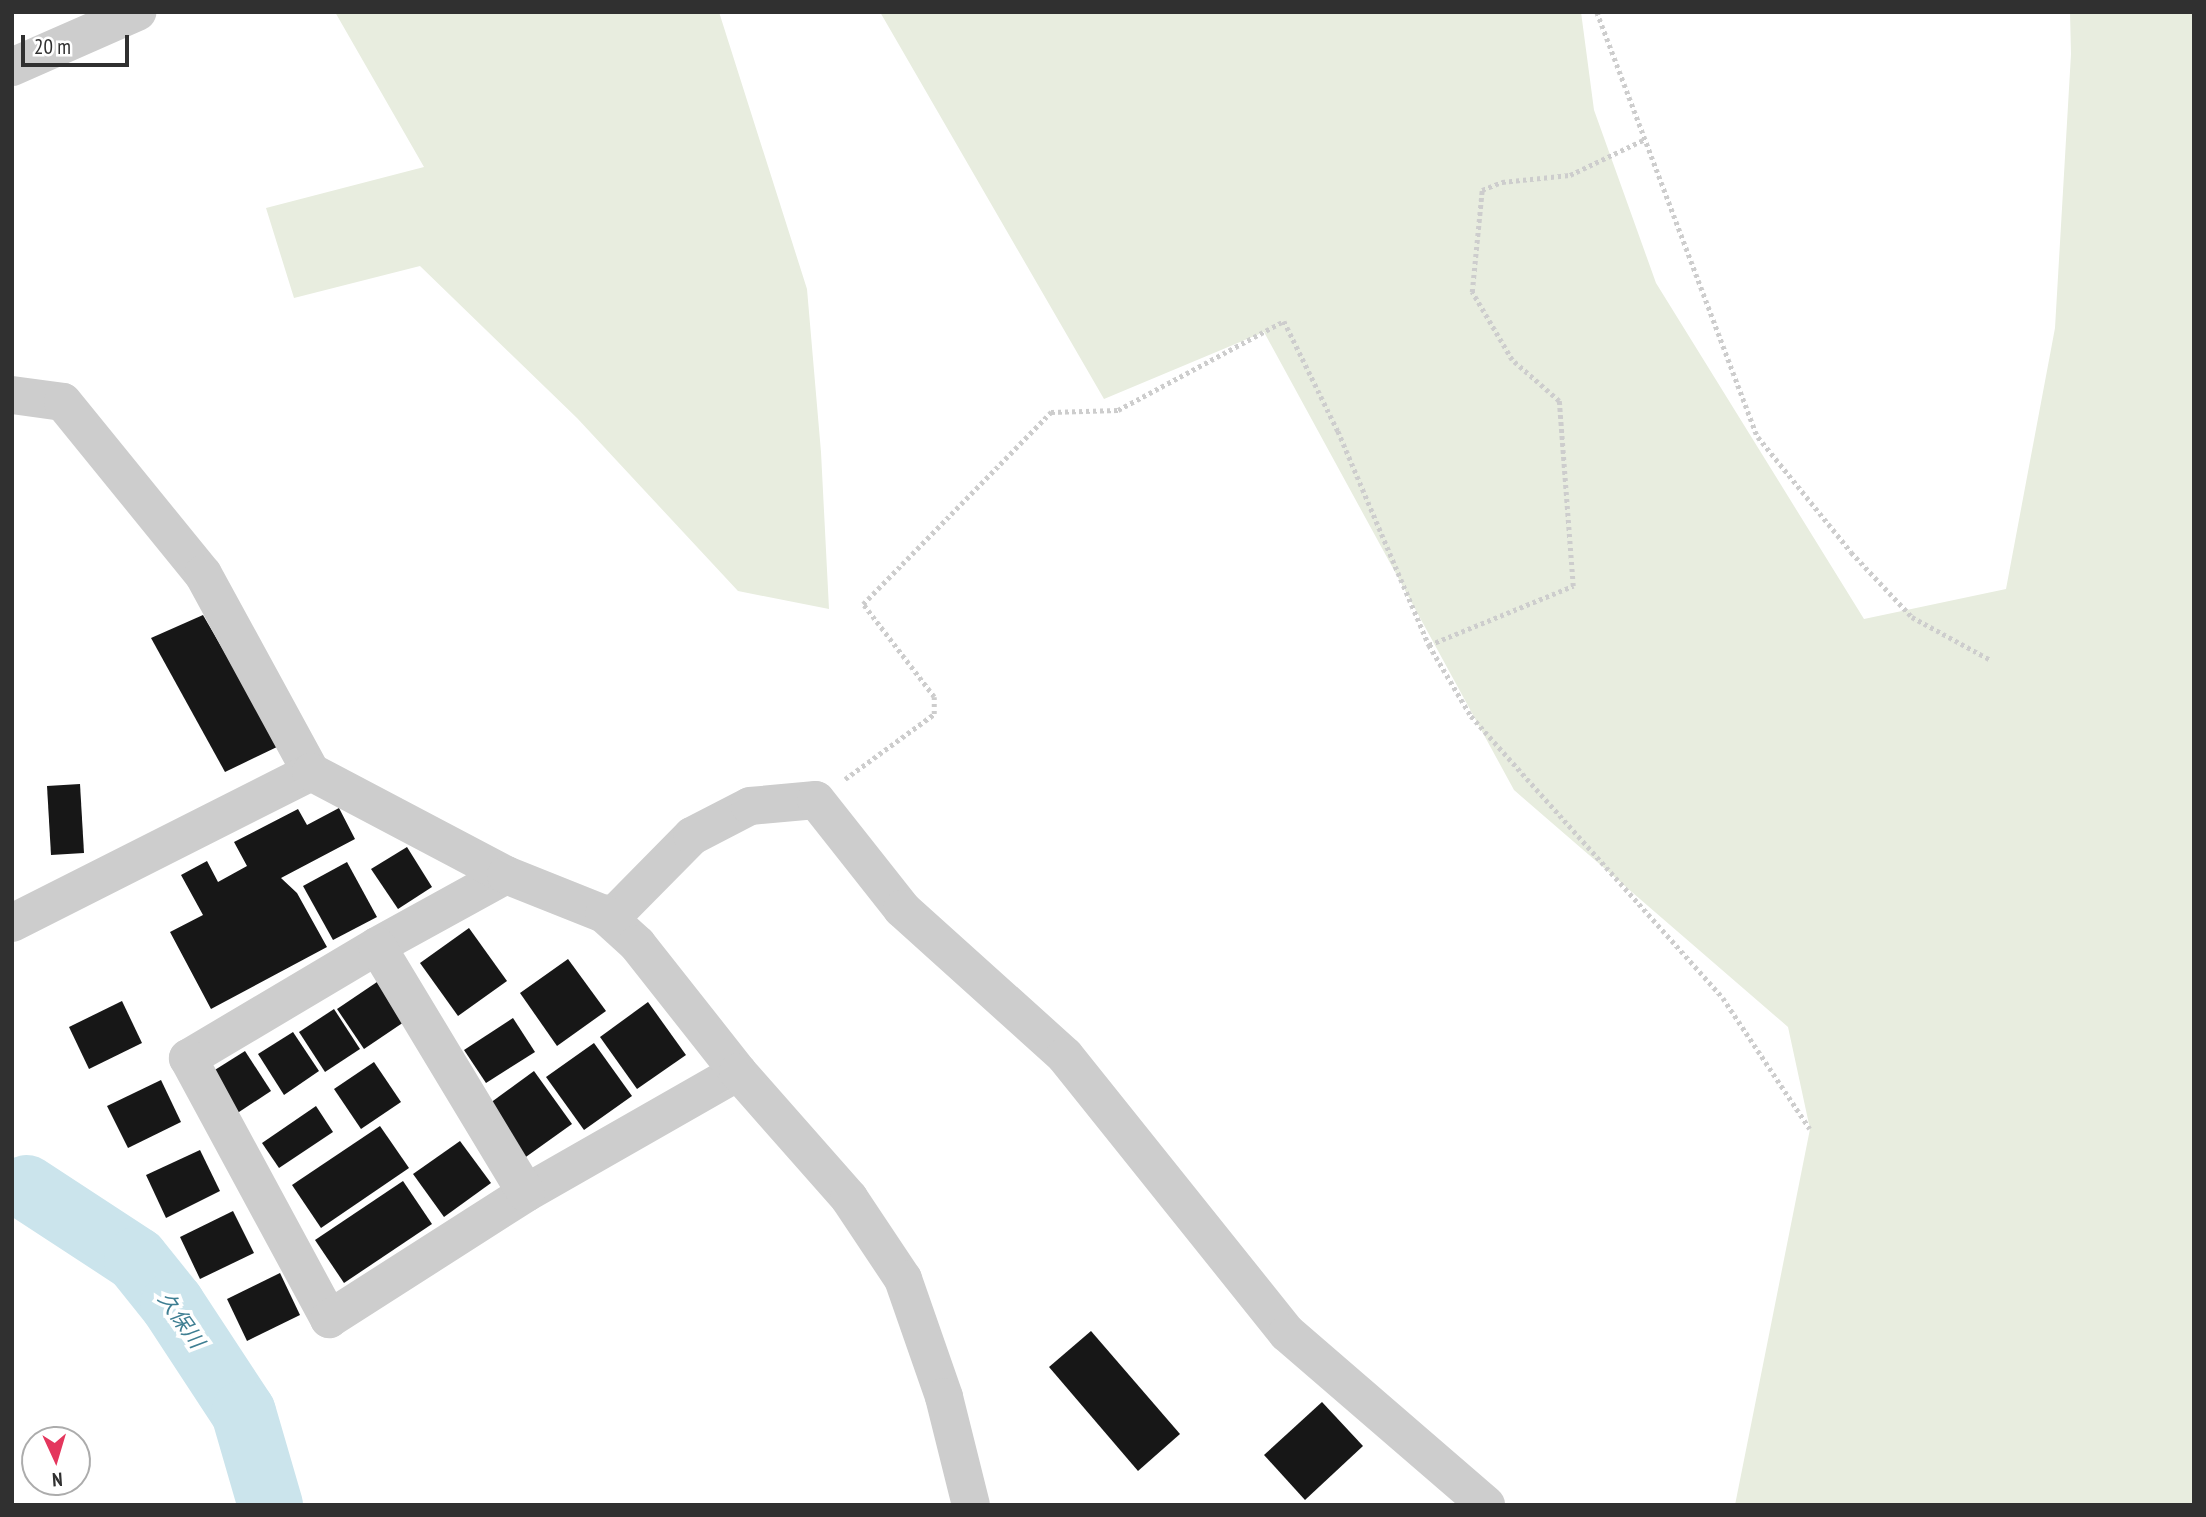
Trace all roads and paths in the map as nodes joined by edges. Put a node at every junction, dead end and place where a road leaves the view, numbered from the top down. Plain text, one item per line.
1 (137, 12) edge
2 (1597, 12) edge
3 (12, 67) edge
4 (1643, 140) junction
5 (12, 395) edge
6 (1429, 645) junction
7 (1989, 659) dead end
8 (311, 772) junction
9 (816, 800) junction
10 (506, 875) junction
11 (604, 914) junction
12 (12, 923) edge
13 (377, 946) junction
14 (738, 1072) junction
15 (1810, 1129) dead end
16 (526, 1193) junction
17 (971, 1505) edge
18 (1486, 1505) edge

1 - 3 street
2 - 4 path
4 - 6 path
4 - 7 path
5 - 8 street
6 - 9 path
6 - 15 path
8 - 10 street
8 - 12 street
9 - 11 street
9 - 18 street
10 - 11 street
10 - 13 street
11 - 14 street
13 - 16 street
13 - 16 street
14 - 16 street
14 - 17 street

